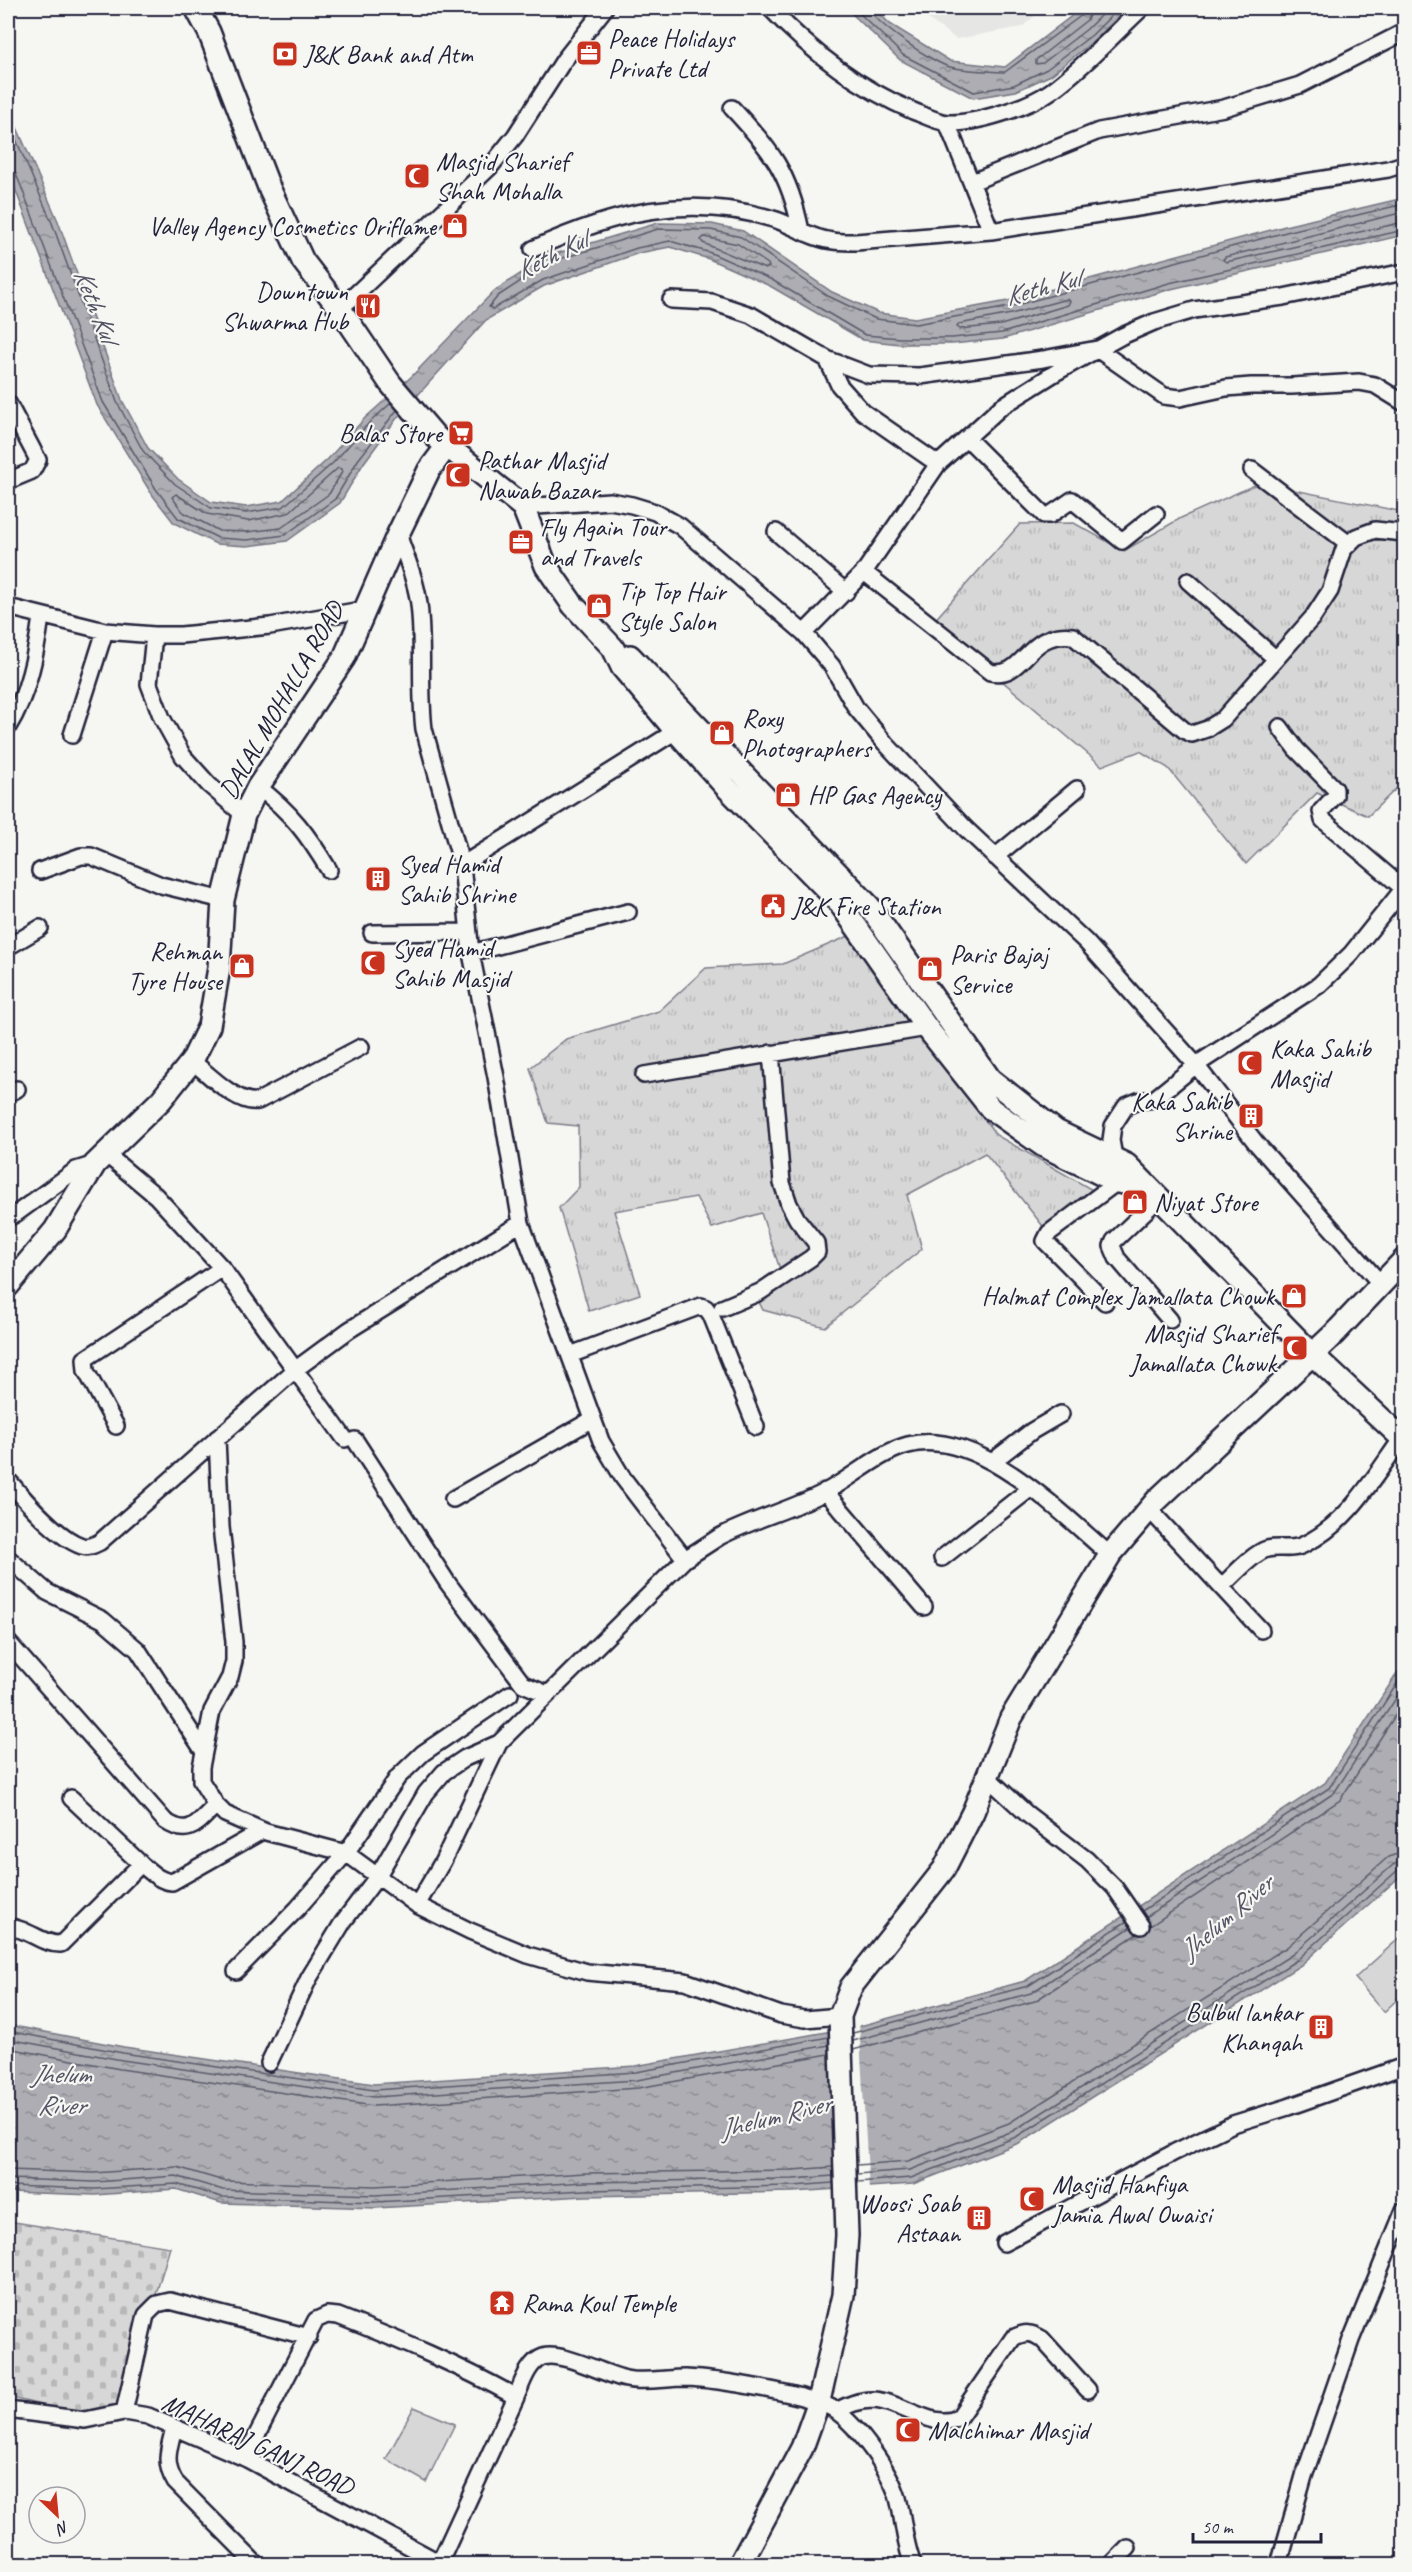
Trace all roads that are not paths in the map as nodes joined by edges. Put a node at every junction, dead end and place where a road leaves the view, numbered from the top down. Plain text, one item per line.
1 (196, 8) edge
2 (605, 8) edge
3 (770, 8) edge
4 (1142, 8) edge
5 (1404, 32) edge
6 (732, 108) dead end
7 (947, 123) junction
8 (1404, 164) edge
9 (972, 182) junction
10 (801, 231) junction
11 (991, 231) junction
12 (532, 249) dead end
13 (1404, 272) edge
14 (671, 300) dead end
15 (340, 309) junction
16 (1097, 349) junction
17 (827, 358) junction
18 (8, 403) edge
19 (1404, 403) edge
20 (967, 438) junction
21 (442, 441) junction
22 (938, 464) junction
23 (1252, 470) dead end
24 (8, 481) edge
25 (523, 507) junction
26 (1155, 514) dead end
27 (776, 532) dead end
28 (1404, 533) edge
29 (398, 534) junction
30 (1349, 544) junction
31 (864, 572) junction
32 (1188, 581) dead end
33 (846, 592) junction
34 (8, 607) edge
35 (367, 609) junction
36 (41, 617) junction
37 (105, 631) junction
38 (804, 633) junction
39 (154, 635) junction
40 (613, 648) junction
41 (1276, 659) junction
42 (8, 727) edge
43 (1280, 727) dead end
44 (676, 732) junction
45 (72, 735) dead end
46 (258, 787) junction
47 (1077, 789) dead end
48 (244, 814) junction
49 (995, 857) junction
50 (462, 865) junction
51 (329, 870) dead end
52 (40, 871) dead end
53 (1404, 889) edge
54 (223, 900) junction
55 (628, 912) dead end
56 (40, 928) dead end
57 (469, 932) junction
58 (372, 933) dead end
59 (8, 947) edge
60 (471, 953) junction
61 (927, 1028) junction
62 (360, 1047) dead end
63 (771, 1053) junction
64 (192, 1061) junction
65 (1196, 1065) junction
66 (644, 1075) dead end
67 (1114, 1157) junction
68 (100, 1159) junction
69 (1117, 1182) junction
70 (1153, 1193) junction
71 (8, 1218) edge
72 (521, 1223) junction
73 (1404, 1260) edge
74 (222, 1268) junction
75 (1380, 1283) junction
76 (8, 1286) edge
77 (1105, 1302) dead end
78 (722, 1308) dead end
79 (1170, 1320) dead end
80 (570, 1355) junction
81 (1313, 1355) junction
82 (296, 1369) junction
83 (1061, 1414) dead end
84 (593, 1419) junction
85 (116, 1426) dead end
86 (756, 1427) dead end
87 (217, 1438) junction
88 (1403, 1439) edge
89 (992, 1462) junction
90 (8, 1480) edge
91 (1032, 1488) junction
92 (825, 1491) junction
93 (453, 1499) dead end
94 (1149, 1509) junction
95 (1110, 1555) junction
96 (8, 1558) edge
97 (942, 1558) dead end
98 (685, 1559) junction
99 (1221, 1587) junction
100 (924, 1606) dead end
101 (1261, 1630) dead end
102 (8, 1642) edge
103 (510, 1694) dead end
104 (547, 1694) junction
105 (499, 1743) junction
106 (204, 1752) junction
107 (987, 1777) junction
108 (70, 1798) dead end
109 (216, 1805) junction
110 (262, 1831) junction
111 (346, 1852) junction
112 (141, 1864) junction
113 (377, 1877) junction
114 (417, 1905) junction
115 (1141, 1926) dead end
116 (8, 1927) edge
117 (237, 1971) dead end
118 (840, 2016) junction
119 (269, 2063) dead end
120 (1404, 2066) edge
121 (1404, 2210) edge
122 (1004, 2243) dead end
123 (309, 2337) junction
124 (1088, 2390) dead end
125 (516, 2397) junction
126 (828, 2406) junction
127 (8, 2410) edge
128 (124, 2412) junction
129 (174, 2428) junction
130 (245, 2458) junction
131 (1128, 2548) dead end
132 (440, 2564) edge
133 (256, 2565) edge
134 (740, 2565) edge
135 (913, 2565) edge
136 (1112, 2565) edge
137 (1279, 2565) edge

1 - 15 main road
2 - 15 street
3 - 7 street
4 - 7 street
5 - 9 street
6 - 10 street
7 - 9 street
8 - 11 street
9 - 11 street
10 - 11 street
10 - 12 street
13 - 16 street
14 - 17 street
15 - 21 main road
16 - 17 street
16 - 19 street
16 - 20 street
17 - 22 street
18 - 24 street
20 - 22 street
20 - 26 street
21 - 25 main road
21 - 29 main road, DALAL MOHALLA ROAD
22 - 31 street
23 - 30 street
25 - 38 street
25 - 40 main road
27 - 33 street
28 - 30 street
29 - 35 main road, DALAL MOHALLA ROAD
29 - 50 street
30 - 41 street
31 - 33 street
31 - 41 street
32 - 41 street
33 - 38 street
34 - 36 street
35 - 39 street
35 - 46 main road, DALAL MOHALLA ROAD
36 - 37 street
36 - 42 street
37 - 39 street
37 - 45 street
38 - 49 street
39 - 48 street
40 - 44 main road
40 - 67 main road
43 - 53 street
44 - 50 street
44 - 61 main road
46 - 48 main road, DALAL MOHALLA ROAD
46 - 51 street
47 - 49 street
48 - 54 main road, DALAL MOHALLA ROAD
49 - 65 street
50 - 57 street
52 - 54 street
53 - 65 street
54 - 64 main road, DALAL MOHALLA ROAD
55 - 60 street
56 - 59 street
57 - 58 street
57 - 60 street
60 - 72 street
61 - 63 street
61 - 69 main road
62 - 64 street
63 - 66 street
63 - 78 street
64 - 68 main road, DALAL MOHALLA ROAD
65 - 67 street
65 - 75 street
67 - 70 main road
68 - 71 street
68 - 74 street
68 - 76 main road, DALAL MOHALLA ROAD
69 - 70 main road
69 - 77 street
70 - 79 street
70 - 81 main road
72 - 80 street
72 - 82 street
73 - 75 main road
74 - 82 street
74 - 85 street
75 - 81 main road
80 - 84 street
80 - 86 street
81 - 88 main road
81 - 94 main road
82 - 87 street
82 - 104 street
83 - 89 street
84 - 93 street
84 - 98 street
87 - 90 street
87 - 106 street
88 - 99 street
89 - 91 street
89 - 92 street
91 - 95 street
91 - 97 street
92 - 98 street
92 - 100 street
94 - 95 main road
94 - 99 street
95 - 107 main road
96 - 106 street
98 - 104 street
99 - 101 street
102 - 109 street
103 - 111 street
104 - 105 street
105 - 113 street
105 - 114 street
106 - 109 street
107 - 115 street
107 - 118 main road
108 - 112 street
109 - 110 street
110 - 111 street
110 - 112 street
111 - 113 street
111 - 117 street
112 - 116 street
113 - 114 street
113 - 119 street
114 - 118 street
118 - 126 main road
120 - 122 street
121 - 137 street
123 - 125 street
123 - 128 street
123 - 130 street
124 - 126 street
125 - 126 street
125 - 132 street
126 - 134 main road
126 - 135 street
127 - 128 street, MAHARAJ GANJ ROAD
128 - 129 street, MAHARAJ GANJ ROAD
129 - 130 street, MAHARAJ GANJ ROAD
129 - 133 street
130 - 132 street, MAHARAJ GANJ ROAD
131 - 136 street

